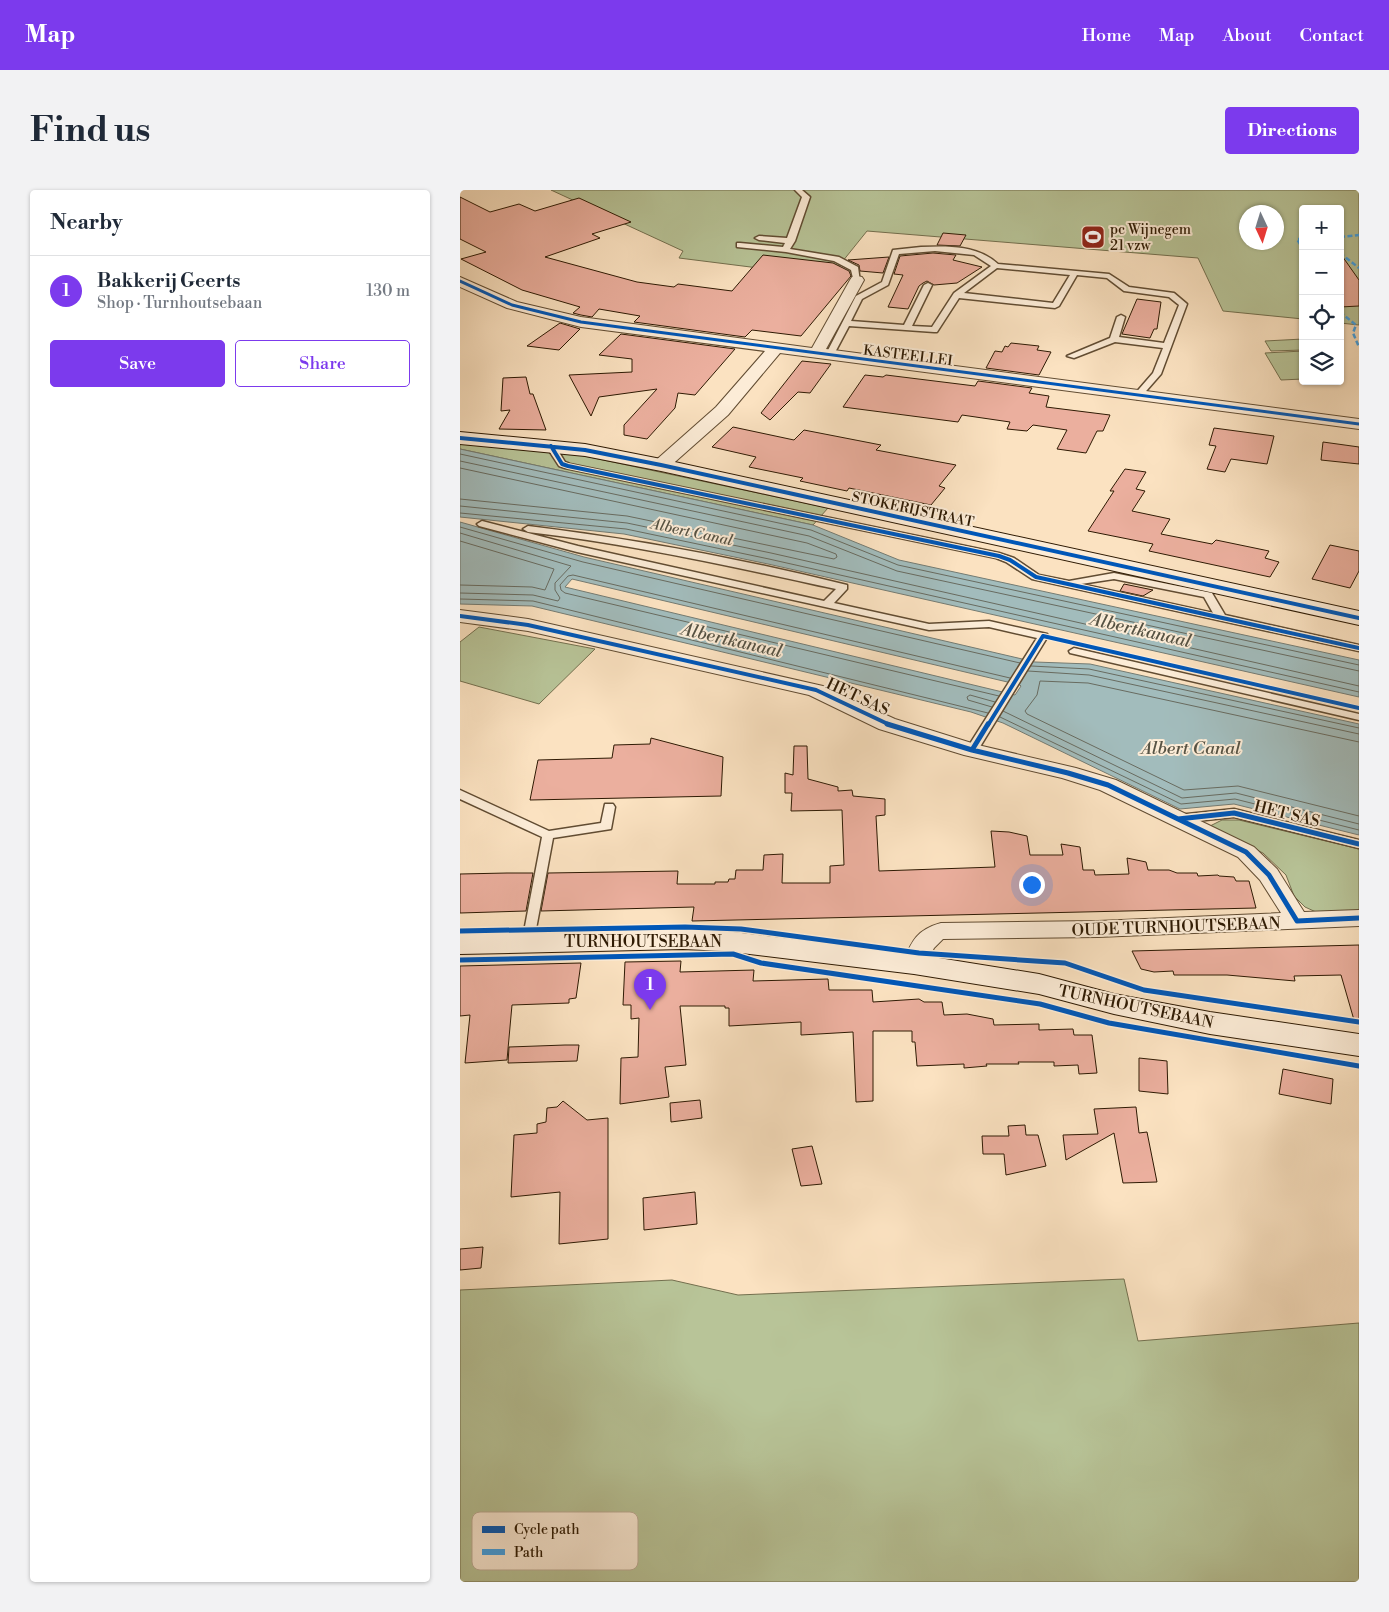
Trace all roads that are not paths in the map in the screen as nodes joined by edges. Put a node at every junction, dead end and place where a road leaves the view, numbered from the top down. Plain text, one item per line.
1 (798, 190) edge
2 (786, 218) dead end
3 (797, 223) junction
4 (759, 238) dead end
5 (791, 242) junction
6 (740, 245) dead end
7 (786, 250) junction
8 (996, 266) junction
9 (1075, 273) junction
10 (857, 280) joint
11 (460, 281) edge
12 (928, 285) dead end
13 (957, 295) junction
14 (1121, 316) dead end
15 (846, 322) junction
16 (908, 328) junction
17 (1114, 339) junction
18 (1168, 346) junction
19 (775, 349) junction
20 (822, 355) junction
21 (1071, 356) dead end
22 (1137, 396) junction
23 (1359, 424) edge
24 (460, 438) edge
25 (551, 446) junction
26 (661, 465) junction
27 (661, 548) junction
28 (645, 564) junction
29 (1065, 583) junction
30 (828, 603) junction
31 (460, 616) edge
32 (1221, 617) junction
33 (1359, 618) edge
34 (1359, 648) edge
35 (1074, 651) dead end
36 (1359, 718) edge
37 (972, 750) junction
38 (460, 794) edge
39 (609, 807) dead end
40 (1178, 819) junction
41 (548, 835) junction
42 (1359, 844) edge
43 (1359, 918) edge
44 (1296, 921) junction
45 (528, 942) junction
46 (460, 944) edge
47 (914, 964) junction
48 (1359, 1044) edge

1 - 3 lane
2 - 3 lane
3 - 5 lane
4 - 5 lane
5 - 7 lane
6 - 7 lane
7 - 10 lane
8 - 9 lane
8 - 13 lane
8 - 15 lane
9 - 13 lane
9 - 18 lane
10 - 20 street
11 - 19 street, KASTEELLEI
12 - 16 lane
13 - 16 lane
14 - 17 lane
15 - 16 lane
15 - 20 lane
17 - 18 lane
17 - 21 lane
18 - 22 lane
19 - 20 street, KASTEELLEI
19 - 26 street
20 - 22 street, KASTEELLEI
22 - 23 street, KASTEELLEI
24 - 25 street, STOKERIJSTRAAT
25 - 26 street, STOKERIJSTRAAT
25 - 29 lane
26 - 33 street, STOKERIJSTRAAT
27 - 28 lane
27 - 28 lane
27 - 30 lane
28 - 30 lane
29 - 32 lane
29 - 32 lane
30 - 37 lane
31 - 37 street, HET SAS
32 - 34 lane
35 - 36 lane
37 - 40 street, HET SAS
38 - 41 lane
39 - 41 lane
40 - 42 lane, HET SAS
40 - 44 street, HET SAS
41 - 45 lane
43 - 44 street, OUDE TURNHOUTSEBAAN
44 - 47 street, OUDE TURNHOUTSEBAAN
45 - 46 street, TURNHOUTSEBAAN
45 - 47 street, TURNHOUTSEBAAN
47 - 48 street, TURNHOUTSEBAAN

